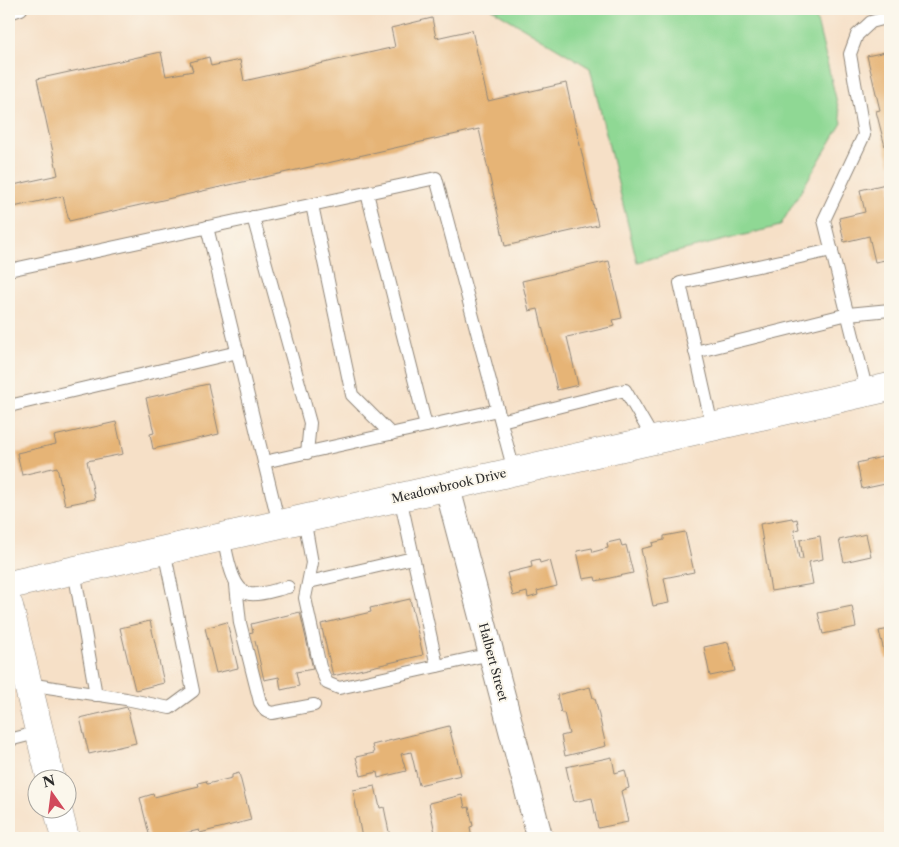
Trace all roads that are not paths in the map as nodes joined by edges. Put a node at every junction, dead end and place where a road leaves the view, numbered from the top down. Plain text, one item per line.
1 (21, 9) edge
2 (9, 13) edge
3 (890, 17) edge
4 (367, 193) junction
5 (312, 205) junction
6 (253, 217) junction
7 (207, 227) junction
8 (832, 250) junction
9 (9, 270) edge
10 (890, 310) edge
11 (848, 314) junction
12 (238, 352) junction
13 (695, 352) junction
14 (879, 389) edge
15 (9, 406) edge
16 (499, 416) junction
17 (426, 426) junction
18 (712, 426) junction
19 (391, 434) junction
20 (654, 440) junction
21 (307, 453) junction
22 (264, 462) junction
23 (514, 471) junction
24 (447, 486) junction
25 (400, 497) junction
26 (292, 521) junction
27 (223, 537) junction
28 (164, 550) junction
29 (413, 558) junction
30 (74, 570) junction
31 (310, 582) junction
32 (9, 585) edge
33 (236, 585) junction
34 (288, 587) dead end
35 (9, 606) edge
36 (491, 654) junction
37 (438, 666) junction
38 (28, 684) junction
39 (96, 695) junction
40 (314, 704) dead end
41 (40, 732) junction
42 (9, 740) edge
43 (49, 770) edge
44 (60, 820) edge
45 (65, 838) edge
46 (540, 838) edge

1 - 2 lane
3 - 8 lane
4 - 5 lane
4 - 16 lane
4 - 17 lane
5 - 6 lane
5 - 19 lane
6 - 7 lane
6 - 21 lane
7 - 9 lane
7 - 12 lane
8 - 11 lane
8 - 13 lane
10 - 11 lane
11 - 13 lane
11 - 14 lane
12 - 15 lane
12 - 22 lane
13 - 18 lane
14 - 18 main road, Meadowbrook Drive
16 - 17 lane
16 - 20 lane
16 - 23 lane
17 - 19 lane
18 - 20 main road, Meadowbrook Drive
19 - 21 lane
20 - 23 main road, Meadowbrook Drive
21 - 22 lane
22 - 26 lane
23 - 24 main road, Meadowbrook Drive
24 - 25 main road, Meadowbrook Drive
24 - 36 street, Halbert Street
25 - 26 main road, Meadowbrook Drive
25 - 29 lane
26 - 27 main road, Meadowbrook Drive
26 - 31 lane
27 - 28 main road, Meadowbrook Drive
27 - 33 lane
28 - 30 main road, Meadowbrook Drive
28 - 39 lane
29 - 31 lane
29 - 37 lane
30 - 32 main road, Meadowbrook Drive
30 - 39 lane
31 - 37 lane
33 - 34 lane
33 - 40 lane
35 - 38 main road
36 - 37 lane
36 - 46 street, Halbert Street
38 - 39 lane
38 - 41 main road
41 - 42 lane
41 - 43 main road
44 - 45 main road

